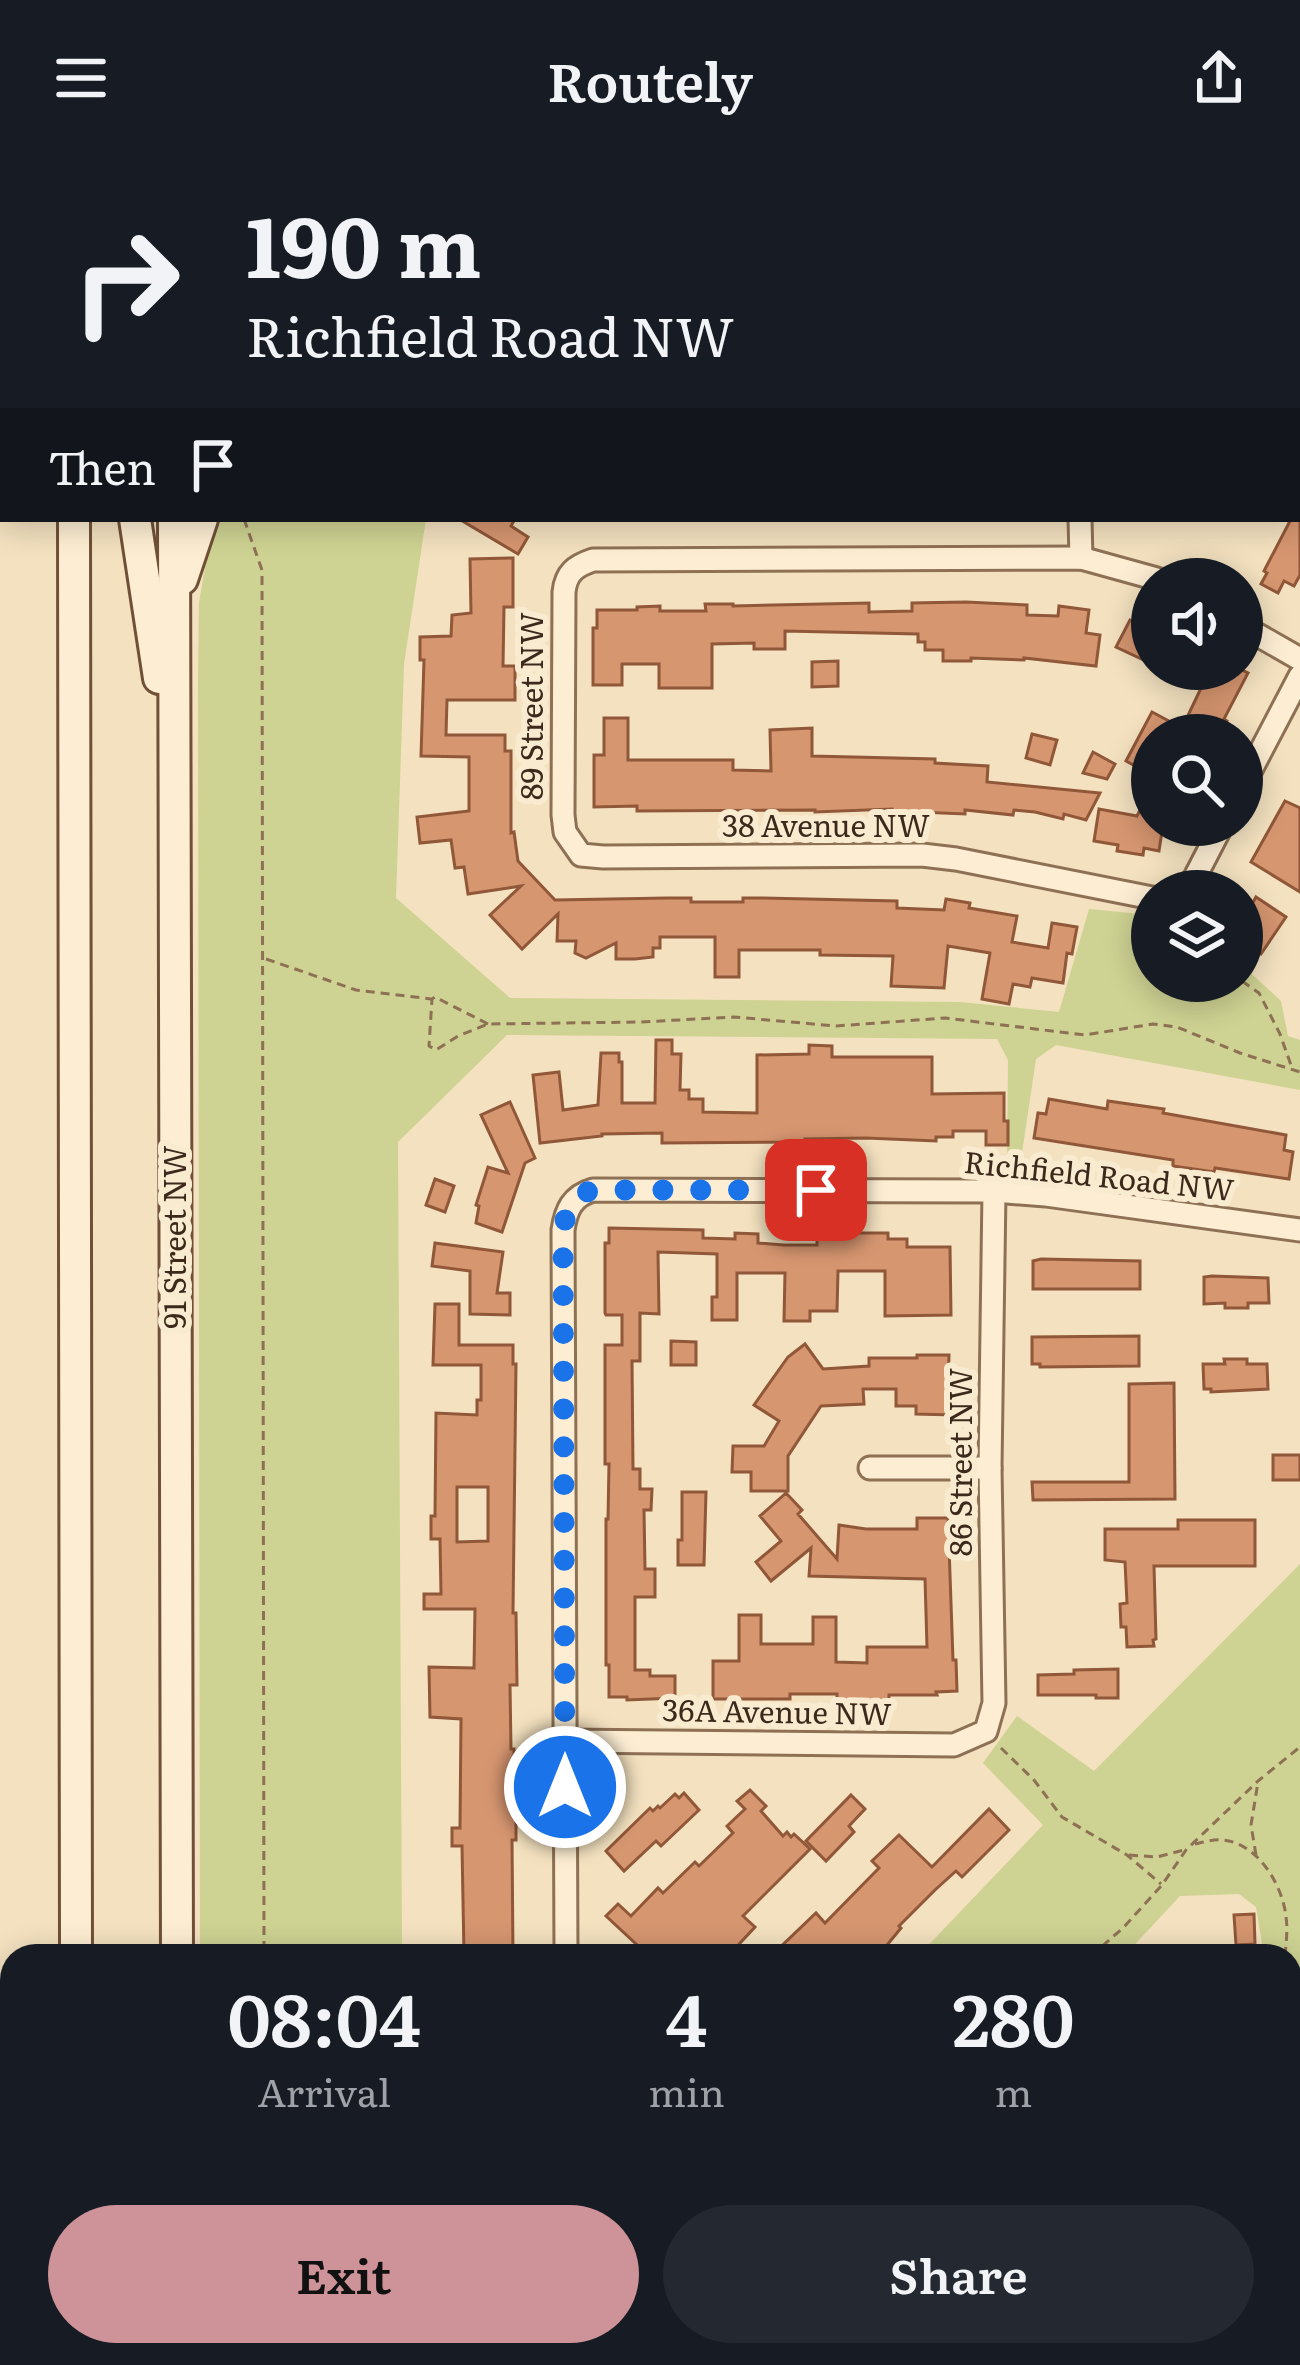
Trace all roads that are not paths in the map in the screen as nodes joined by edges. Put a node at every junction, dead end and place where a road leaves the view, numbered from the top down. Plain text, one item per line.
1 (135, 522) edge
2 (173, 522) edge
3 (201, 522) edge
4 (1081, 522) edge
5 (73, 526) edge
6 (1081, 558) junction
7 (1131, 572) edge
8 (173, 601) junction
9 (1263, 638) edge
10 (1300, 659) edge
11 (1300, 676) edge
12 (1263, 747) edge
13 (176, 845) junction
14 (573, 845) joint
15 (1131, 895) edge
16 (994, 1191) junction
17 (1300, 1230) edge
18 (870, 1468) dead end
19 (990, 1468) junction
20 (991, 1737) joint
21 (565, 1742) junction
22 (76, 1944) edge
23 (177, 1944) edge
24 (566, 1944) edge

1 - 13 main road
2 - 8 main road, 91 Street NW
3 - 8 main road
4 - 6 street
5 - 22 main road
6 - 7 street
6 - 14 street, 89 Street NW
8 - 13 main road, 91 Street NW
9 - 10 street
11 - 12 street
13 - 23 main road, 91 Street NW
14 - 15 street, 38 Avenue NW
16 - 17 street, Richfield Road NW
16 - 19 street, 86 Street NW
16 - 21 street, Richfield Road NW
18 - 19 street
19 - 20 street, 86 Street NW
20 - 21 street, 36A Avenue NW
21 - 24 street, Richfield Road NW

